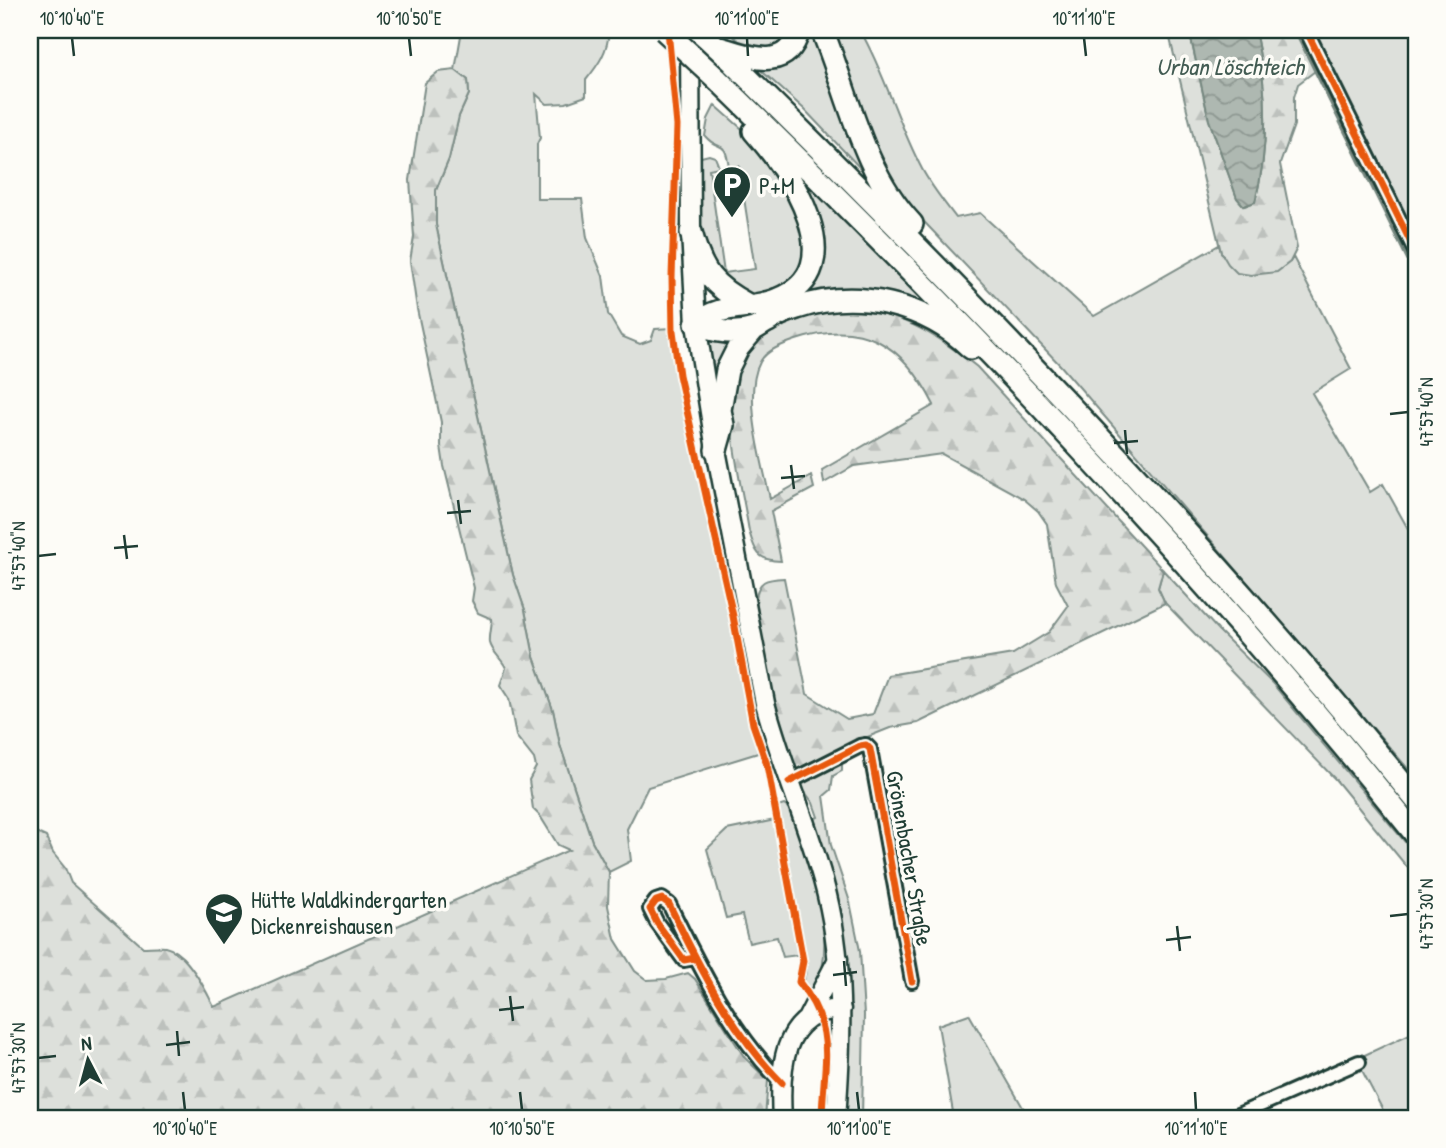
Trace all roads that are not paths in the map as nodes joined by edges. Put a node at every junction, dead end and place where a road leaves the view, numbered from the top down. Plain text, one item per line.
1 (664, 30) edge
2 (690, 30) edge
3 (699, 30) edge
4 (799, 30) edge
5 (822, 30) edge
6 (1306, 30) edge
7 (717, 47) junction
8 (717, 79) junction
9 (691, 232) junction
10 (1416, 253) edge
11 (952, 282) junction
12 (748, 305) junction
13 (696, 324) junction
14 (754, 329) junction
15 (1027, 390) junction
16 (716, 450) junction
17 (789, 782) junction
18 (1416, 800) edge
19 (1416, 835) edge
20 (695, 958) junction
21 (838, 959) junction
22 (912, 981) dead end
23 (841, 1009) junction
24 (807, 1019) junction
25 (1359, 1062) dead end
26 (782, 1083) junction
27 (782, 1118) edge
28 (836, 1118) edge
29 (1231, 1118) edge

1 - 8 highway, bridge
2 - 9 main road
3 - 7 highway
4 - 7 highway
5 - 11 highway
6 - 10 street
7 - 11 highway
8 - 12 highway
8 - 15 highway
9 - 12 highway
9 - 13 main road
11 - 18 highway
12 - 13 highway
13 - 14 highway
13 - 16 main road
14 - 15 highway
14 - 16 highway
15 - 19 highway
16 - 17 main road
17 - 21 main road
17 - 22 street, Grönenbacher Straße
20 - 20 street
20 - 26 street
21 - 23 main road
21 - 24 main road
23 - 24 main road
23 - 28 main road
24 - 26 main road
25 - 29 street
26 - 27 main road

